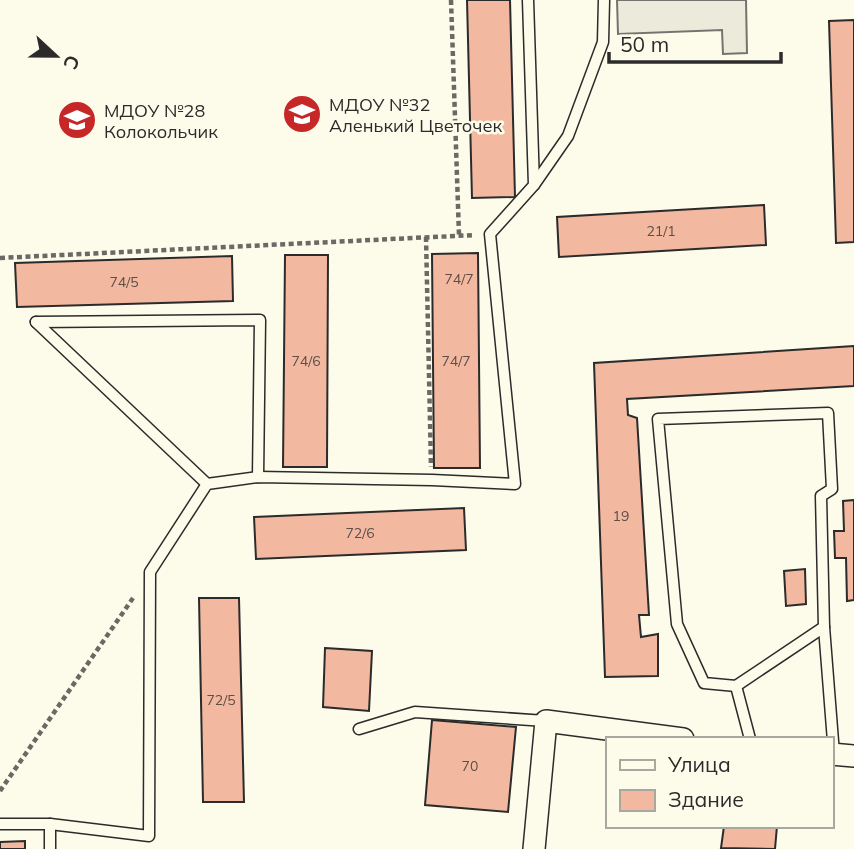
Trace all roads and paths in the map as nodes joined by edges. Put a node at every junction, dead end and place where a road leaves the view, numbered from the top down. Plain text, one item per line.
1 (451, 0) edge
2 (528, 0) edge
3 (604, 0) edge
4 (534, 184) junction
5 (490, 234) junction
6 (459, 236) junction
7 (426, 237) junction
8 (0, 258) edge
9 (258, 477) junction
10 (432, 480) junction
11 (207, 484) junction
12 (150, 572) junction
13 (824, 627) junction
14 (736, 686) junction
15 (546, 721) junction
16 (359, 729) dead end
17 (668, 737) edge
18 (749, 737) edge
19 (840, 755) edge
20 (0, 791) edge
21 (0, 824) edge
22 (50, 824) junction
23 (50, 849) edge
24 (534, 849) edge

1 - 6 path
2 - 4 lane
3 - 4 lane
4 - 5 lane
5 - 6 path
5 - 10 lane
6 - 7 path
7 - 8 path
7 - 10 path
9 - 10 lane
9 - 11 lane
9 - 11 lane
11 - 12 lane
12 - 20 path
12 - 22 lane
13 - 14 lane
13 - 14 lane
13 - 19 lane
14 - 18 lane
15 - 16 lane
15 - 17 street
15 - 24 street
21 - 22 lane
22 - 23 lane

